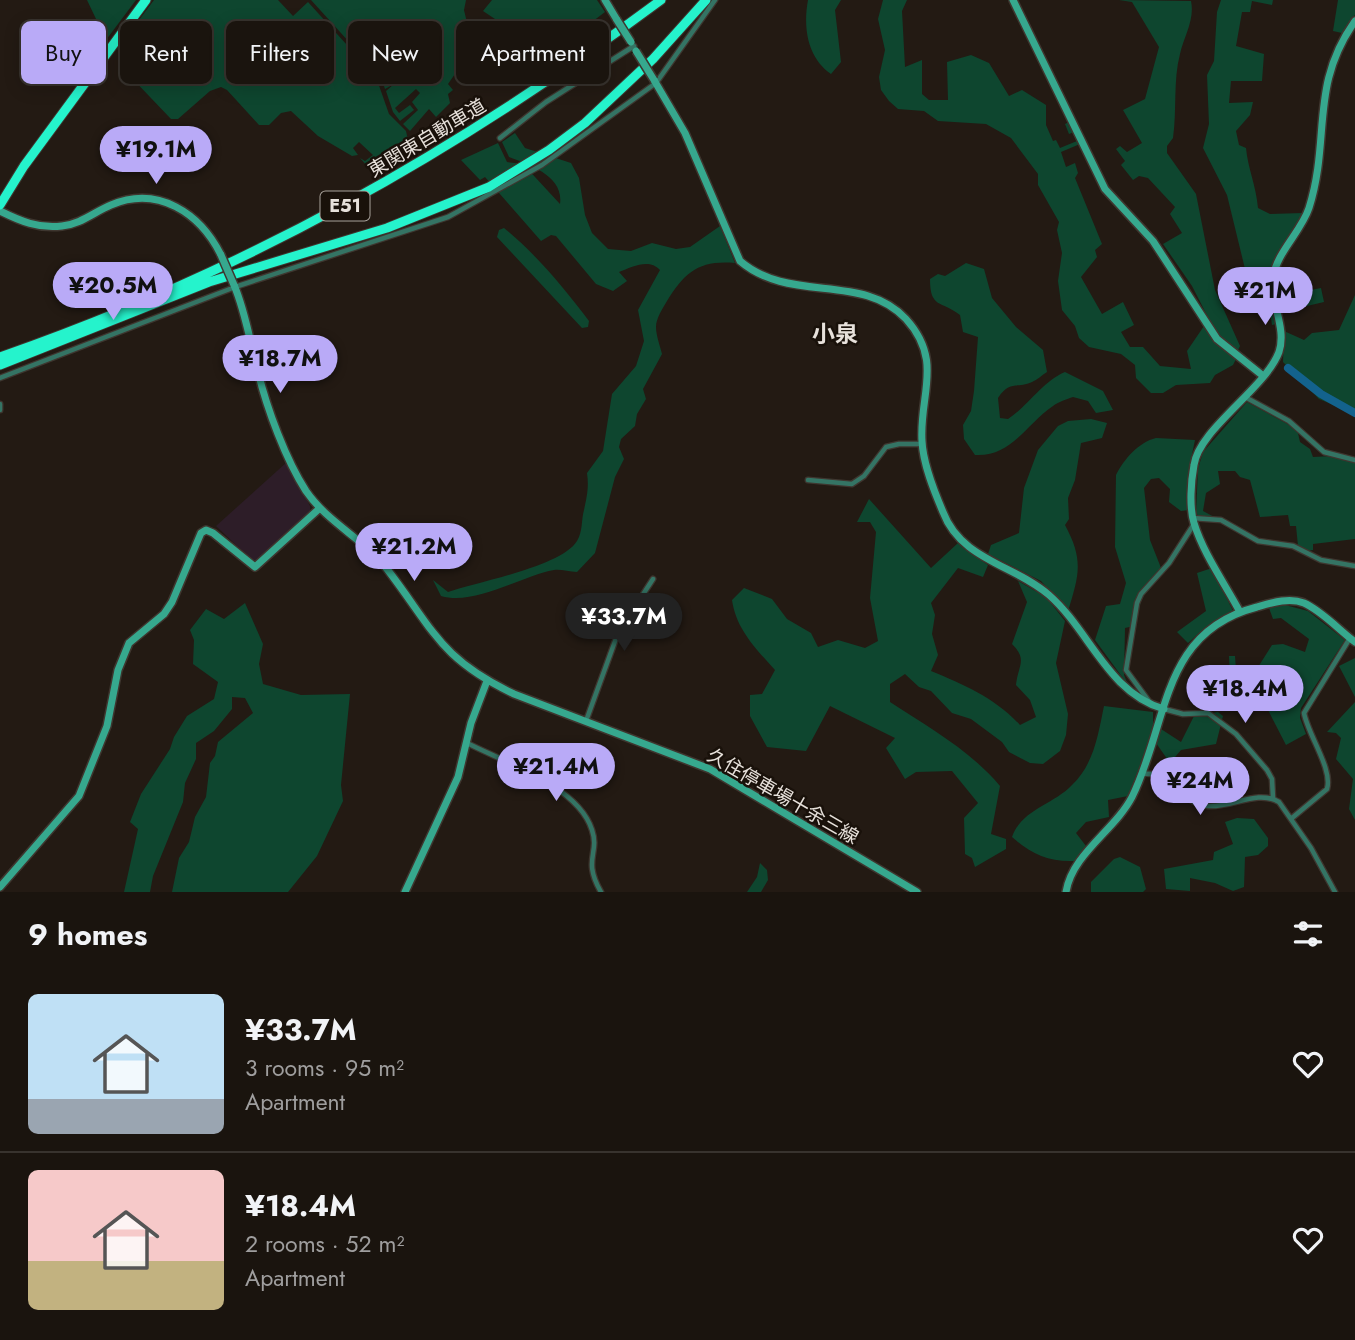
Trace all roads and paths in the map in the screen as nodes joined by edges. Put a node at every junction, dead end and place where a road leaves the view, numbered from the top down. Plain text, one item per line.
1 (146, 0) edge
2 (605, 0) edge
3 (661, 0) edge
4 (706, 0) edge
5 (715, 0) edge
6 (1013, 0) edge
7 (1355, 21) edge
8 (634, 46) junction
9 (655, 82) junction
10 (500, 138) dead end
11 (0, 208) edge
12 (235, 286) junction
13 (0, 357) edge
14 (0, 365) edge
15 (1262, 375) junction
16 (0, 379) edge
17 (1245, 397) junction
18 (922, 444) junction
19 (1355, 460) edge
20 (807, 480) dead end
21 (320, 508) junction
22 (1193, 521) junction
23 (1355, 566) edge
24 (653, 579) dead end
25 (1240, 612) junction
26 (1352, 640) edge
27 (487, 681) junction
28 (1152, 705) junction
29 (1164, 709) junction
30 (586, 721) junction
31 (466, 743) junction
32 (1142, 772) junction
33 (1273, 798) junction
34 (1292, 818) junction
35 (0, 887) edge
36 (405, 892) edge
37 (601, 892) edge
38 (917, 892) edge
39 (1066, 892) edge
40 (1335, 892) edge

1 - 11 highway
2 - 8 street, bridge
3 - 13 highway, 東関東自動車道 / E51
4 - 14 highway, E51
5 - 9 street
6 - 15 street
7 - 15 street
8 - 9 street, bridge
8 - 10 street
9 - 12 street
9 - 18 street
11 - 12 street, 久住停車場十余三線, bridge
12 - 16 street
12 - 21 street, 久住停車場十余三線
15 - 17 street
17 - 19 street
17 - 22 street
18 - 20 street
18 - 28 street
21 - 27 street, 久住停車場十余三線
21 - 35 street
22 - 23 street
22 - 25 street
22 - 28 street
24 - 30 street
25 - 26 street
25 - 29 street
26 - 34 street
27 - 30 street, 久住停車場十余三線
27 - 31 street
28 - 29 street
29 - 32 street
29 - 33 street
30 - 38 street, 久住停車場十余三線
31 - 36 street
31 - 37 street
32 - 33 street
32 - 39 street
33 - 34 street
34 - 40 street

